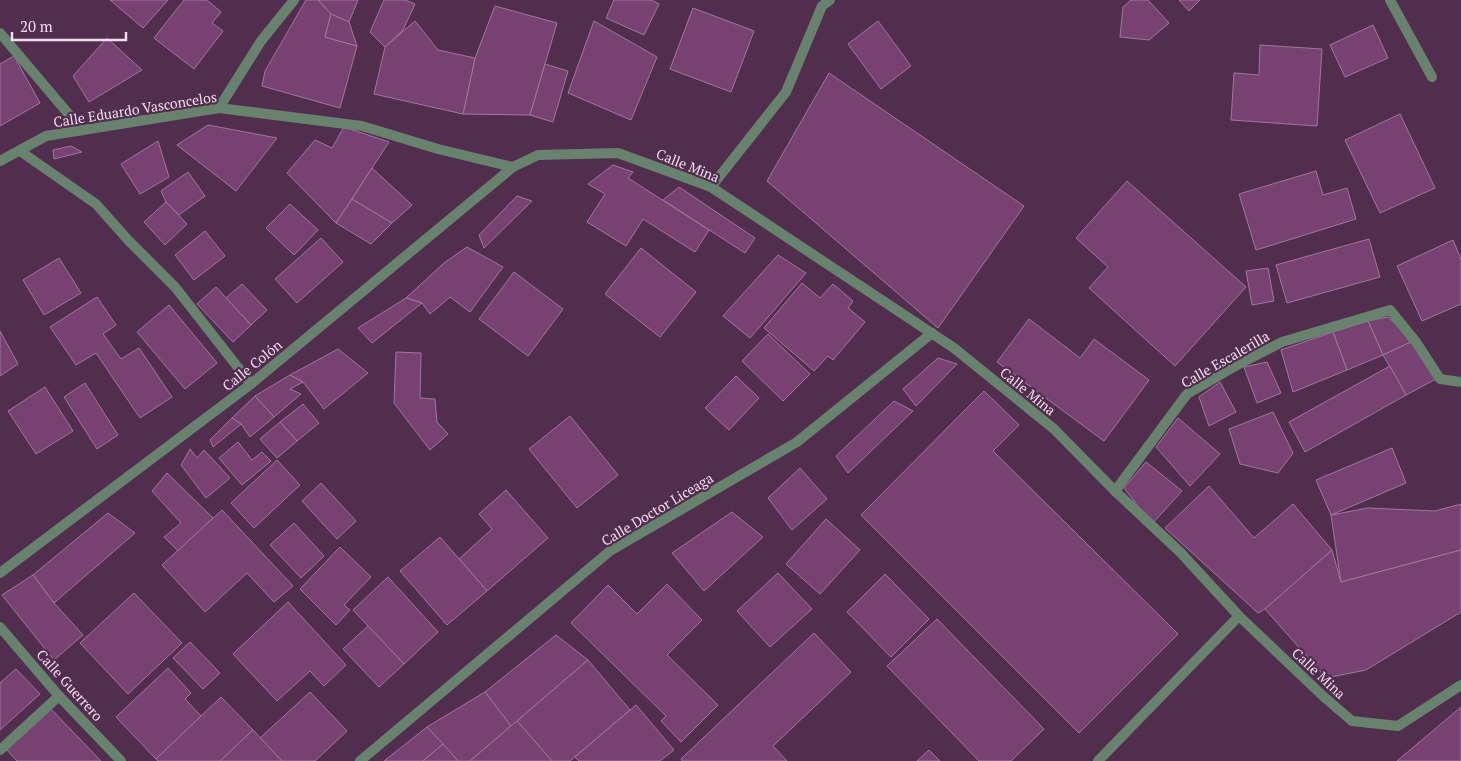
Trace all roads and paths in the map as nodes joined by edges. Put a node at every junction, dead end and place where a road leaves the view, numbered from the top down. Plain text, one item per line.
1 (294, 0) edge
2 (830, 0) edge
3 (1390, 0) edge
4 (0, 33) edge
5 (1432, 77) dead end
6 (219, 108) junction
7 (82, 130) junction
8 (20, 151) junction
9 (0, 161) edge
10 (513, 167) junction
11 (711, 187) junction
12 (932, 333) junction
13 (1461, 382) edge
14 (251, 384) junction
15 (1115, 491) junction
16 (0, 574) edge
17 (1240, 616) junction
18 (0, 627) edge
19 (1461, 685) edge
20 (59, 696) junction
21 (0, 750) edge
22 (121, 761) edge
23 (360, 761) edge
24 (1098, 761) edge

1 - 6 street
2 - 11 street
3 - 5 street
4 - 7 street
6 - 7 street, Calle Eduardo Vasconcelos
6 - 10 street, Calle Eduardo Vasconcelos
7 - 8 street, Calle Eduardo Vasconcelos
8 - 9 street, Calle Eduardo Vasconcelos
8 - 14 street
10 - 11 street, Calle Mina
10 - 14 street, Calle Colón
11 - 12 street, Calle Mina
12 - 15 street, Calle Mina
12 - 23 street, Calle Doctor Liceaga
13 - 15 street, Calle Escalerilla
14 - 16 street, Calle Colón
15 - 17 street, Calle Mina
17 - 19 street, Calle Mina
17 - 24 street
18 - 20 street, Calle Guerrero
20 - 21 street
20 - 22 street, Calle Guerrero

